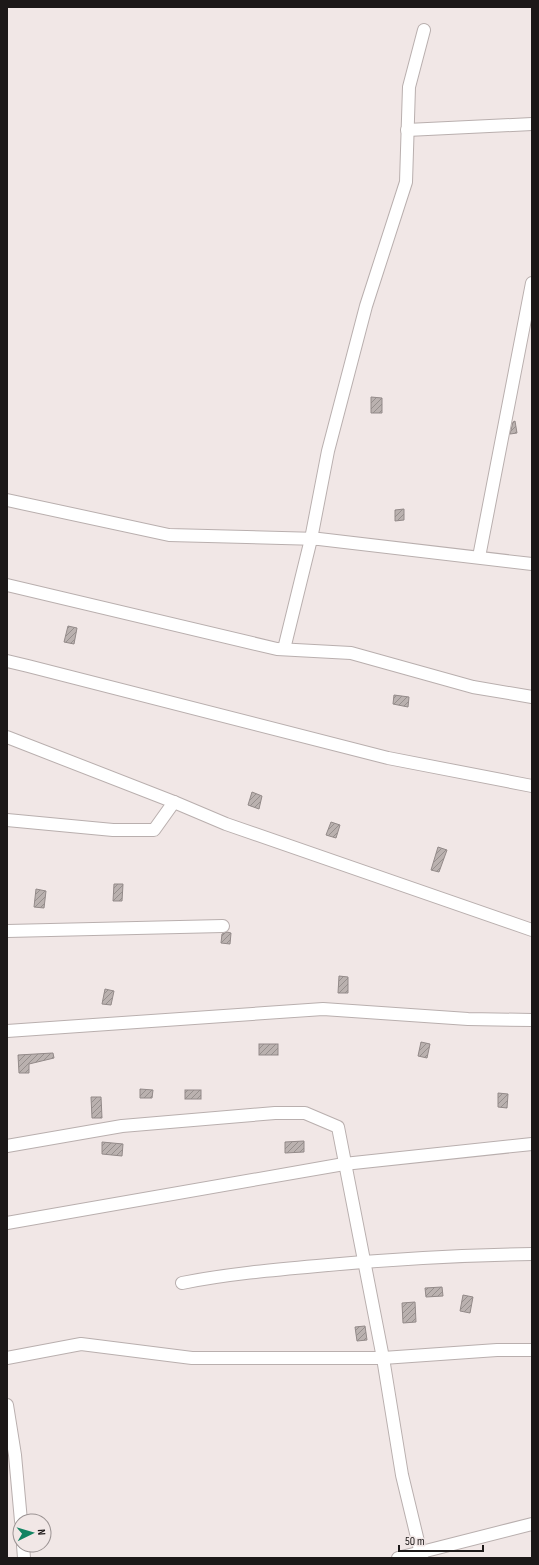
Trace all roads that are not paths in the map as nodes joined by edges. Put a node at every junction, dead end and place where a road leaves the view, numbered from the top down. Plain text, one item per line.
1 (424, 30) dead end
2 (532, 124) edge
3 (407, 130) junction
4 (532, 283) edge
5 (7, 500) edge
6 (311, 539) junction
7 (479, 558) junction
8 (532, 564) edge
9 (7, 585) edge
10 (284, 649) junction
11 (7, 662) edge
12 (532, 697) edge
13 (7, 737) edge
14 (532, 786) edge
15 (174, 802) junction
16 (7, 820) edge
17 (223, 926) dead end
18 (532, 930) edge
19 (7, 931) edge
20 (532, 1020) edge
21 (7, 1031) edge
22 (532, 1144) edge
23 (7, 1146) edge
24 (344, 1164) junction
25 (7, 1223) edge
26 (532, 1254) edge
27 (364, 1262) junction
28 (182, 1283) dead end
29 (532, 1350) edge
30 (7, 1358) edge
31 (383, 1358) junction
32 (7, 1405) edge
33 (11, 1456) edge
34 (19, 1513) edge
35 (532, 1524) edge
36 (422, 1555) edge
37 (398, 1558) edge

1 - 3 street
2 - 3 street
3 - 6 street
4 - 7 street
5 - 6 street
6 - 7 street
6 - 10 street
7 - 8 street
9 - 10 street
10 - 12 street
11 - 14 street
13 - 15 street
15 - 16 street
15 - 18 street
17 - 19 street
20 - 21 street
22 - 24 street
23 - 24 street
24 - 25 street
24 - 27 street
26 - 27 street
27 - 28 street
27 - 31 street
29 - 31 street
30 - 31 street
31 - 36 street
32 - 33 street
33 - 34 street
35 - 36 street
36 - 37 street

